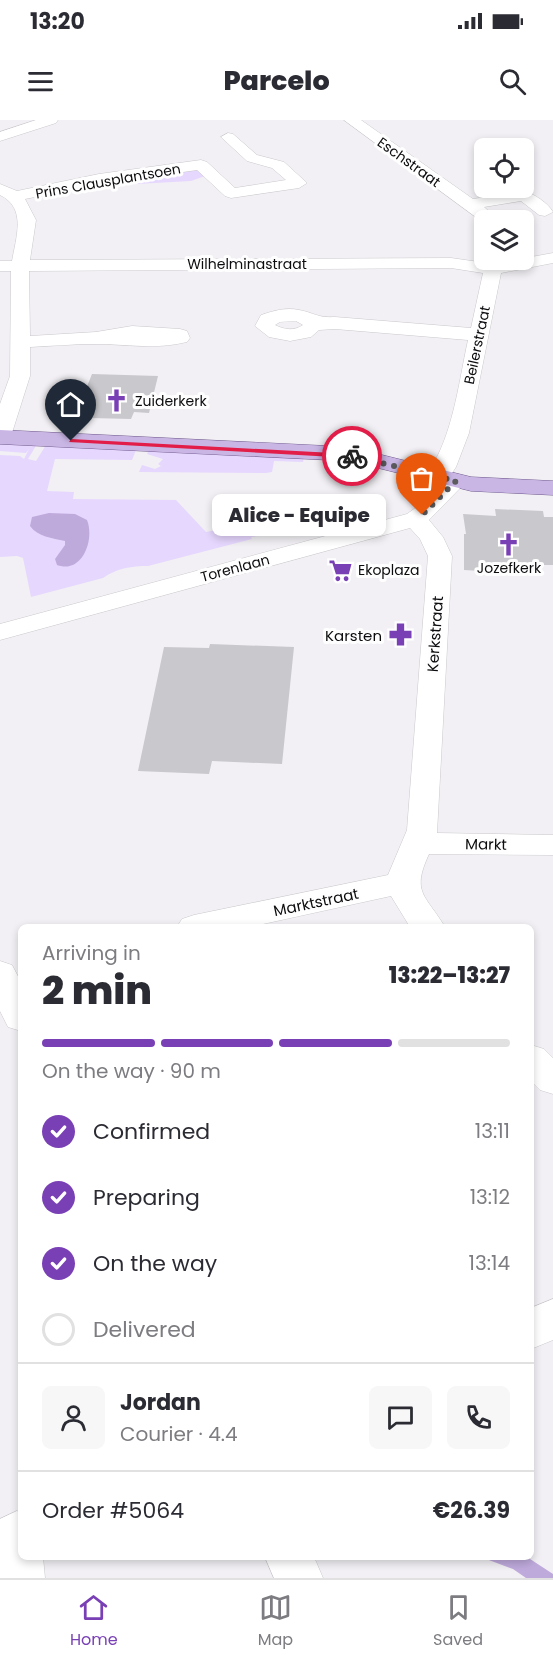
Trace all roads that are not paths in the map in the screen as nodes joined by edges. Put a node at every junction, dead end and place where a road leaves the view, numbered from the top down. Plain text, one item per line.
1 (51, 120) edge
2 (351, 120) edge
3 (0, 137) edge
4 (228, 137) dead end
5 (14, 193) edge
6 (468, 205) junction
7 (476, 210) edge
8 (545, 211) dead end
9 (10, 266) edge
10 (474, 266) edge
11 (493, 270) edge
12 (313, 324) dead end
13 (479, 335) junction
14 (96, 338) dead end
15 (20, 342) junction
16 (0, 437) edge
17 (447, 478) junction
18 (553, 488) edge
19 (415, 519) junction
20 (0, 632) edge
21 (418, 843) junction
22 (553, 845) edge
23 (402, 883) junction
24 (208, 924) edge
25 (426, 924) edge
26 (18, 964) edge
27 (0, 968) edge
28 (0, 974) edge
29 (18, 1012) edge
30 (534, 1062) edge
31 (553, 1080) edge
32 (290, 1560) edge
33 (299, 1578) edge

1 - 3 street
2 - 6 street, Eschstraat
4 - 5 street, Prins Clausplantsoen
5 - 9 street
6 - 7 street, Eschstraat
6 - 8 street
9 - 10 street, Wilhelminastraat
9 - 15 street
11 - 13 street, Beilerstraat
12 - 13 street
13 - 17 street, Beilerstraat
14 - 15 street
15 - 16 street
16 - 17 main road
17 - 18 main road
17 - 19 street, Torenlaan
19 - 20 street, Torenlaan
19 - 21 street, Kerkstraat
21 - 22 street, Markt
21 - 23 street
23 - 24 street, Marktstraat
23 - 25 street
26 - 27 street
28 - 29 street
30 - 31 street
32 - 33 street

